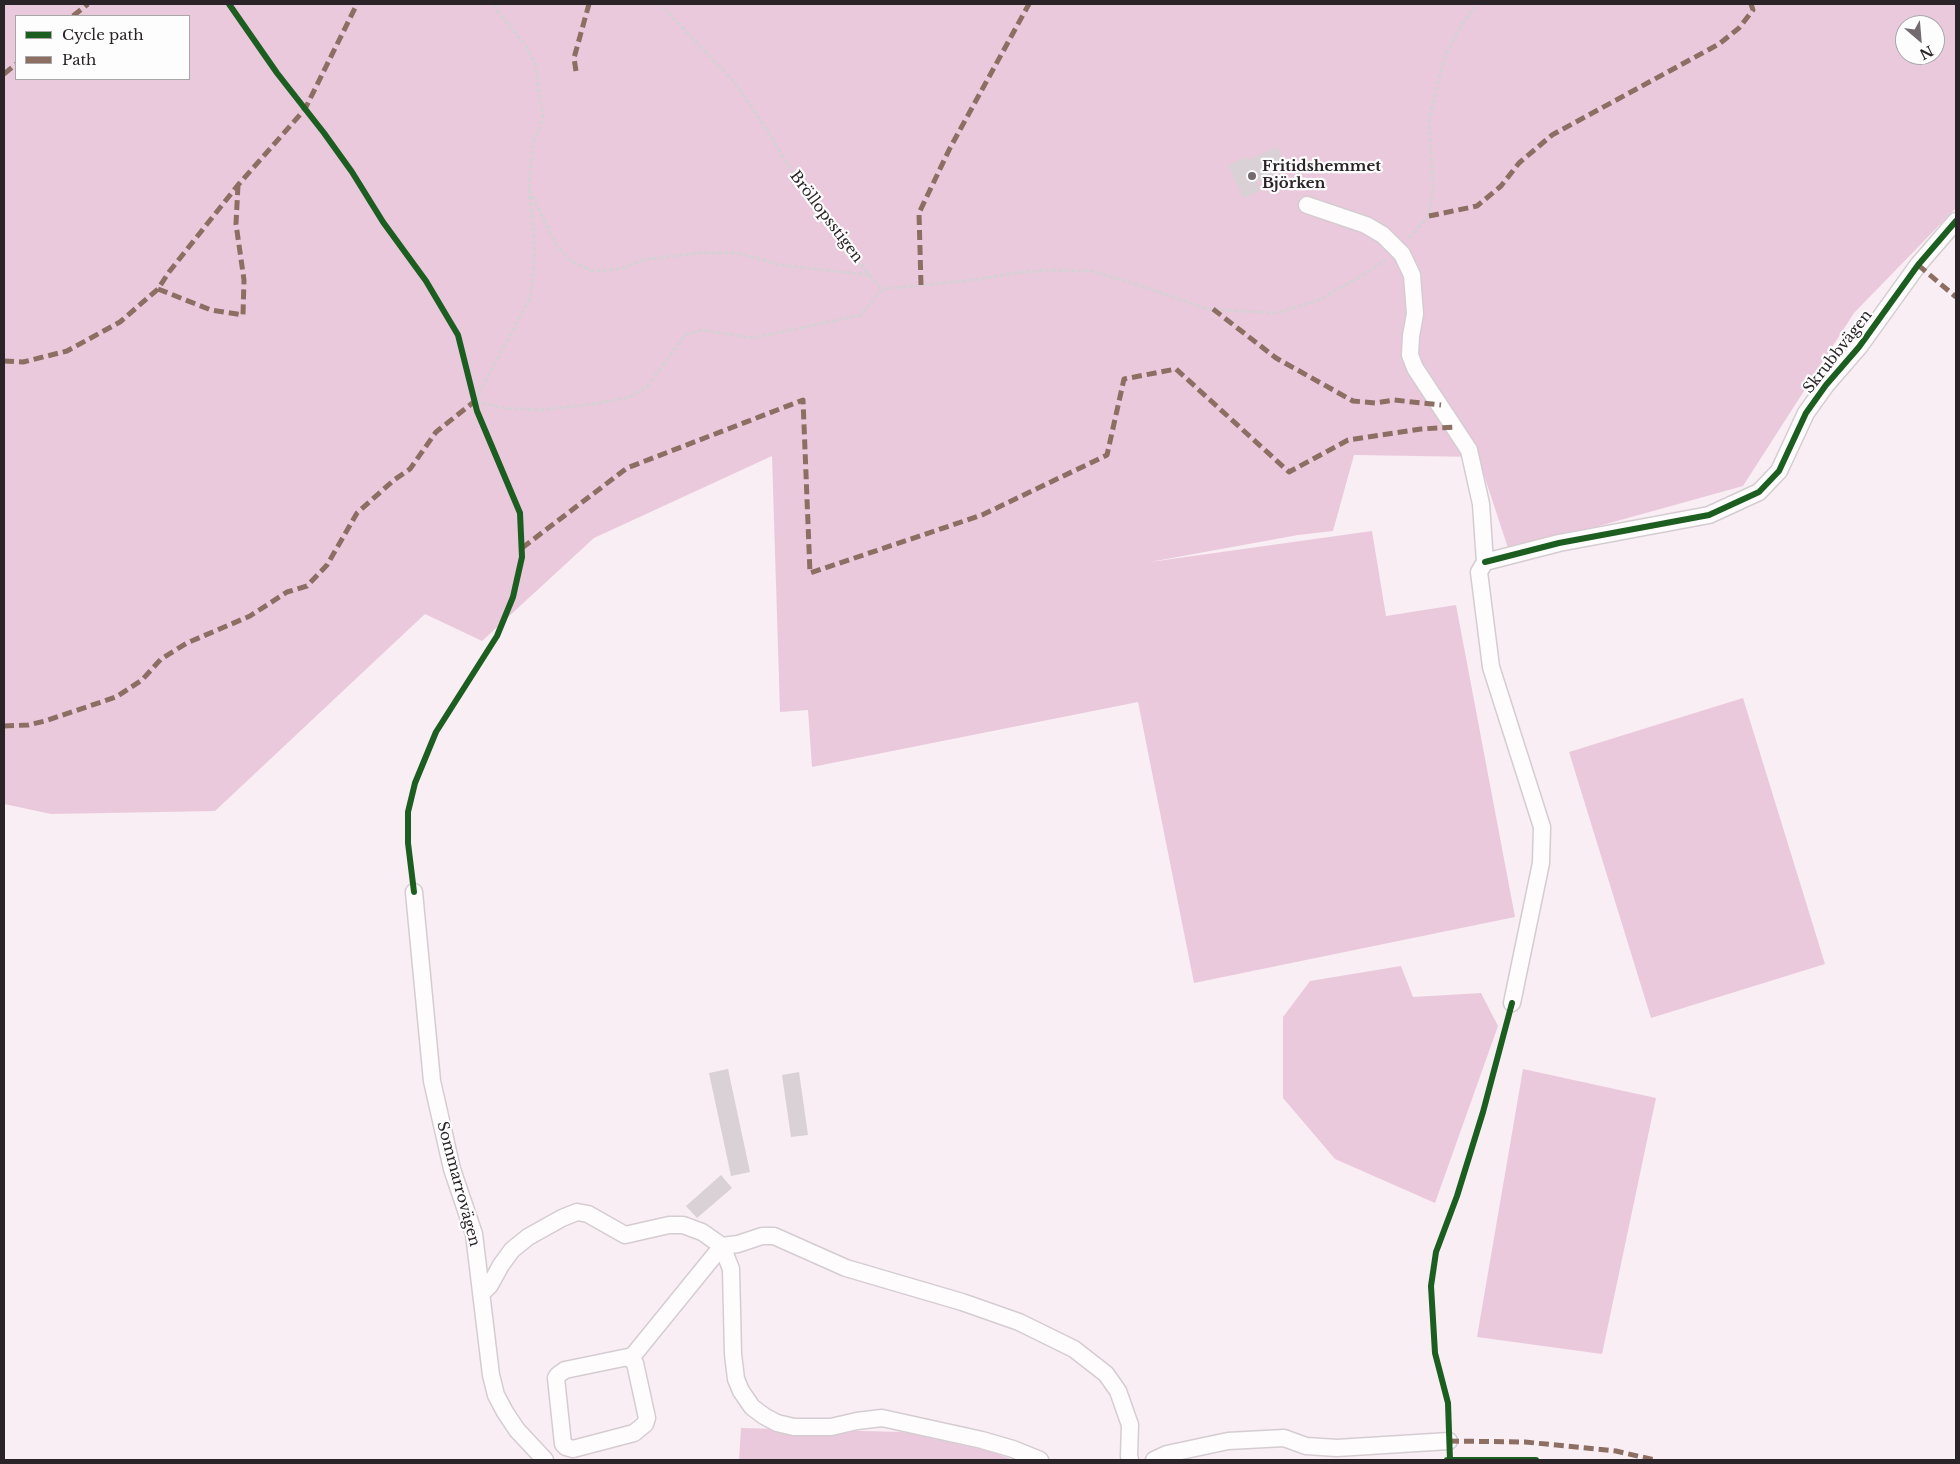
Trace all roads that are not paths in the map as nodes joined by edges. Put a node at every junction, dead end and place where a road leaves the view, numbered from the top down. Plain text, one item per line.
1 (1307, 205) dead end
2 (1956, 221) edge
3 (1485, 562) junction
4 (414, 892) dead end
5 (1512, 1003) dead end
6 (722, 1246) junction
7 (481, 1294) junction
8 (631, 1358) junction
9 (1449, 1441) dead end
10 (572, 1455) edge
11 (545, 1460) edge
12 (1040, 1460) edge
13 (1130, 1460) edge
14 (1154, 1460) edge

1 - 3 street
2 - 3 street, Skrubbvägen
3 - 5 street
4 - 7 street, Sommarrovägen
6 - 7 street
6 - 8 street
6 - 12 street
6 - 13 street
7 - 11 street, Sommarrovägen
8 - 10 street
8 - 10 street
9 - 14 street

